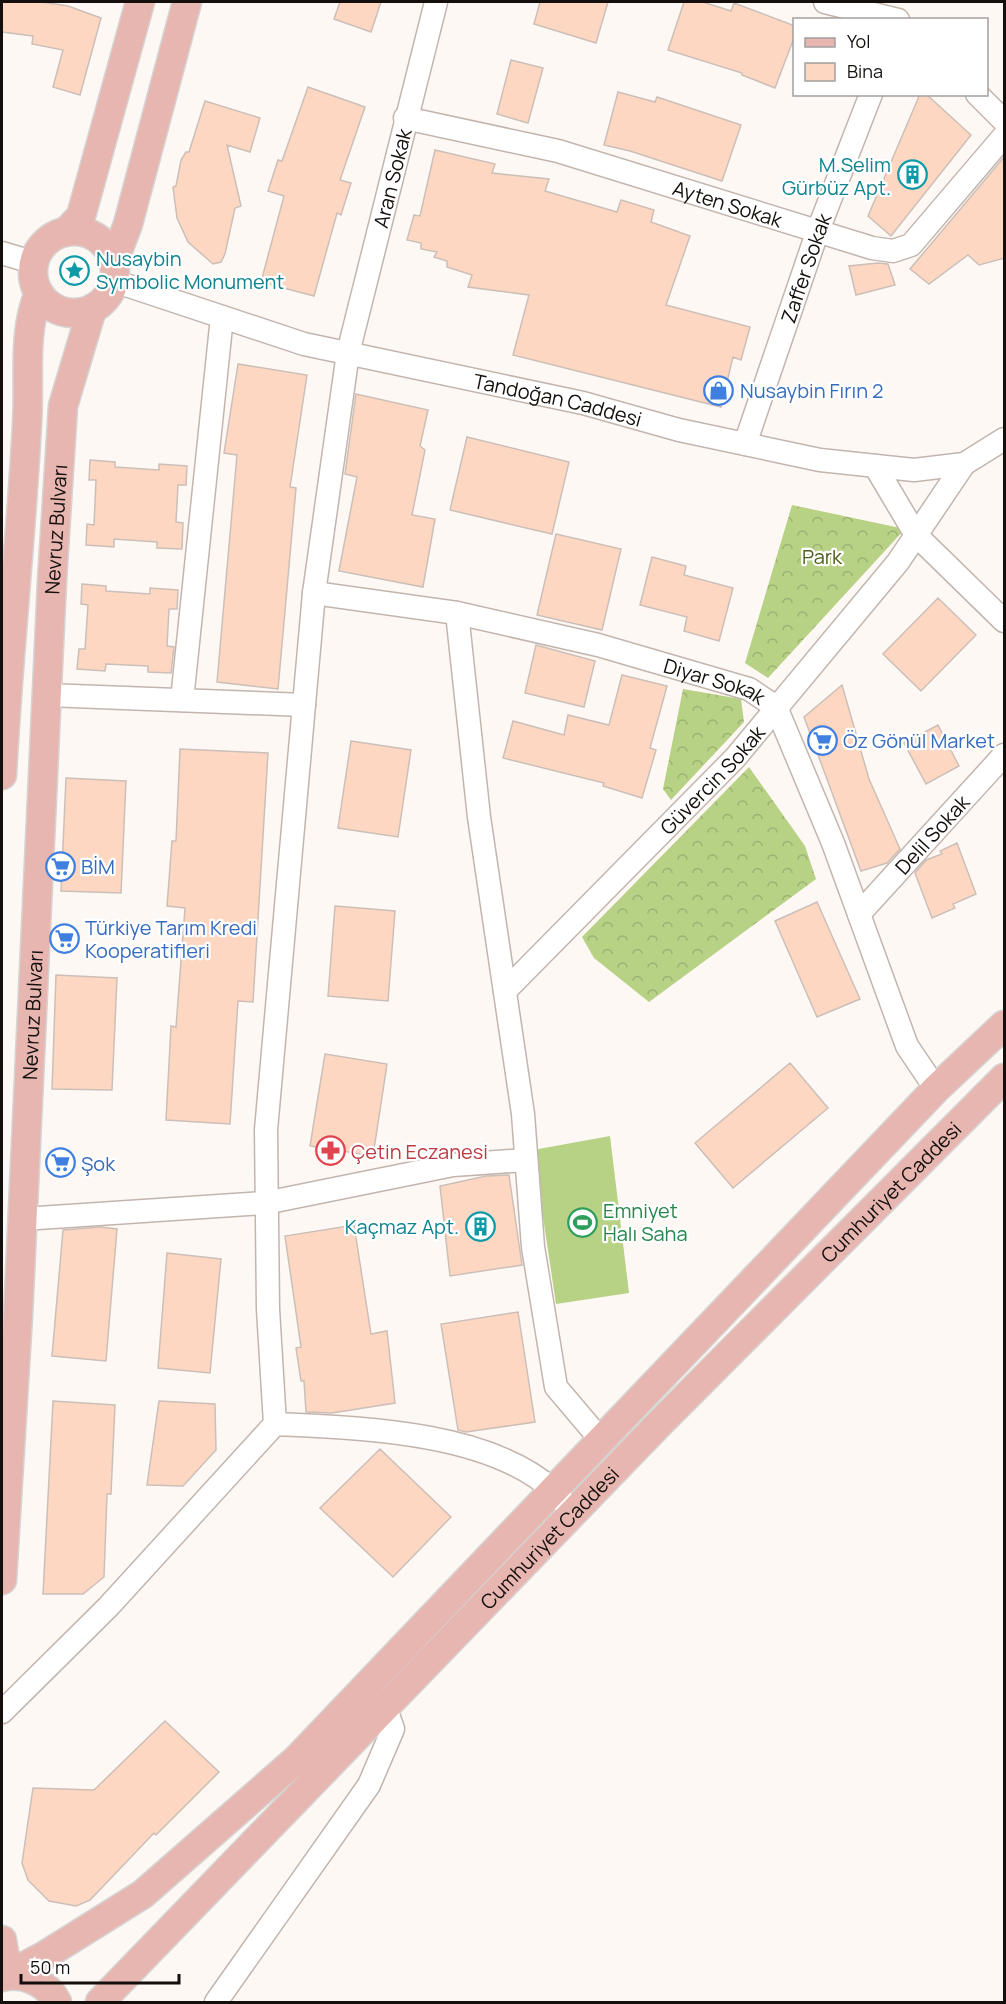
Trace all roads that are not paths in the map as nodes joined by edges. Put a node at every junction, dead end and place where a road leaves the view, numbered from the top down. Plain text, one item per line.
1 (140, 2) edge
2 (187, 2) edge
3 (435, 2) edge
4 (825, 2) edge
5 (906, 2) edge
6 (891, 18) edge
7 (900, 18) edge
8 (870, 96) edge
9 (979, 96) edge
10 (405, 118) junction
11 (1005, 121) edge
12 (1005, 136) edge
13 (66, 232) junction
14 (817, 233) junction
15 (2, 253) edge
16 (35, 263) junction
17 (114, 271) junction
18 (39, 293) junction
19 (92, 309) junction
20 (222, 316) junction
21 (348, 353) junction
22 (1005, 439) edge
23 (745, 444) junction
24 (964, 464) junction
25 (875, 466) junction
26 (916, 535) junction
27 (314, 593) junction
28 (457, 614) junction
29 (1005, 621) edge
30 (5, 651) edge
31 (46, 695) junction
32 (182, 700) junction
33 (304, 705) junction
34 (776, 707) junction
35 (1005, 755) edge
36 (2, 775) edge
37 (859, 914) junction
38 (505, 991) junction
39 (1005, 1024) edge
40 (1005, 1078) edge
41 (936, 1089) junction
42 (526, 1160) junction
43 (265, 1203) junction
44 (23, 1219) junction
45 (275, 1424) junction
46 (600, 1439) junction
47 (553, 1490) junction
48 (573, 1515) junction
49 (2, 1580) edge
50 (386, 1709) junction
51 (2, 1712) edge
52 (2, 1940) edge
53 (5, 1976) edge
54 (57, 2002) edge
55 (100, 2002) edge
56 (216, 2002) edge

1 - 13 main road
2 - 17 main road
3 - 10 street, Aran Sokak
4 - 6 street
5 - 7 street
8 - 14 street, Zaffer Sokak
9 - 11 street
10 - 14 street, Ayten Sokak
10 - 21 street, Aran Sokak
12 - 14 street, Ayten Sokak
13 - 16 main road
13 - 17 main road
14 - 23 street, Zaffer Sokak
15 - 16 street
16 - 18 main road
17 - 19 main road
17 - 20 street, Tandoğan Caddesi
18 - 19 main road
18 - 30 main road, Nevruz Bulvarı
19 - 31 main road, Nevruz Bulvarı
20 - 21 street, Tandoğan Caddesi
20 - 32 street
21 - 23 street, Tandoğan Caddesi
21 - 27 street, Aran Sokak
22 - 24 street, Tandoğan Caddesi
23 - 25 street, Tandoğan Caddesi
24 - 25 street, Tandoğan Caddesi
24 - 26 street, Güvercin Sokak
25 - 26 street
26 - 29 street
26 - 34 street, Güvercin Sokak
27 - 28 street, Diyar Sokak
27 - 33 street, Aran Sokak
28 - 34 street, Diyar Sokak
28 - 38 street
30 - 36 main road, Nevruz Bulvarı
31 - 32 street
31 - 44 main road, Nevruz Bulvarı
32 - 33 street
33 - 43 street, Aran Sokak
34 - 37 street, Diyar Sokak
34 - 38 street, Güvercin Sokak
35 - 37 street, Delil Sokak
37 - 41 street, Diyar Sokak
38 - 42 street
39 - 41 main road
40 - 48 main road, Cumhuriyet Caddesi
41 - 46 main road
42 - 43 street
42 - 46 street
43 - 44 street
43 - 45 street, Aran Sokak
44 - 49 main road, Nevruz Bulvarı
45 - 47 street
45 - 51 street
46 - 47 main road
47 - 48 street
47 - 53 main road
48 - 50 main road, Cumhuriyet Caddesi
50 - 55 main road, Cumhuriyet Caddesi
50 - 56 street
52 - 53 main road
53 - 54 main road

